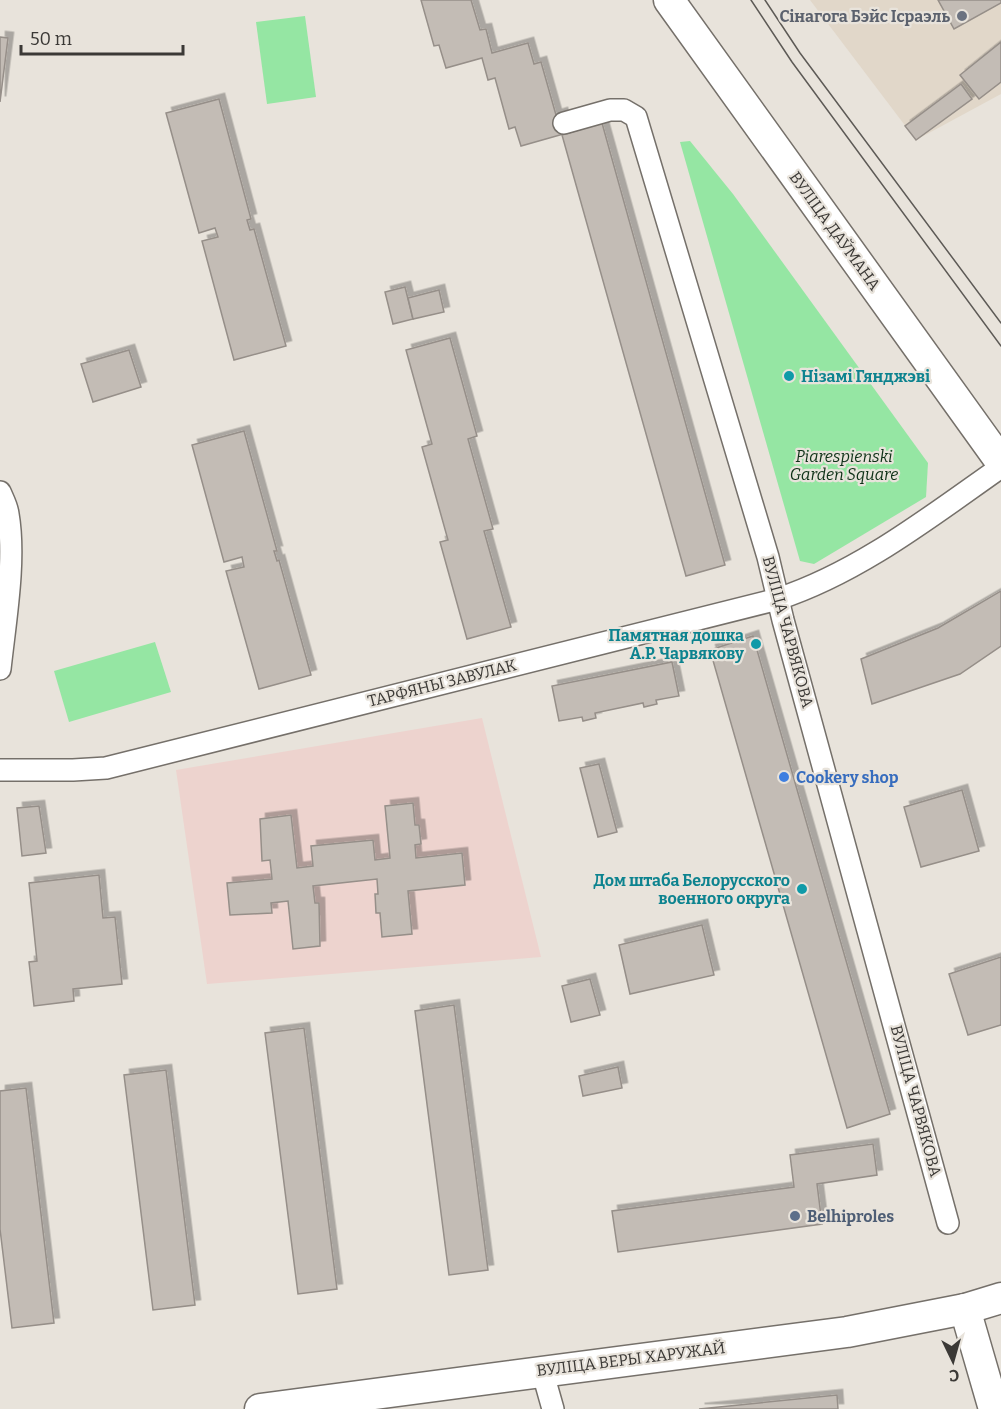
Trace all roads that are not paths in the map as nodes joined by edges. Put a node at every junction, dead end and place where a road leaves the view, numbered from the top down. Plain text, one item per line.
1 (669, 0) edge
2 (564, 123) dead end
3 (1001, 462) edge
4 (1001, 467) edge
5 (0, 492) edge
6 (778, 599) junction
7 (0, 669) edge
8 (0, 770) edge
9 (948, 1223) dead end
10 (1001, 1298) edge
11 (965, 1309) junction
12 (542, 1371) junction
13 (260, 1409) edge
14 (553, 1409) edge
15 (994, 1409) edge

1 - 3 main road, ВУЛІЦА ДАЎМАНА
2 - 6 street, ВУЛІЦА ЧАРВЯКОВА
4 - 6 street, ТАРФЯНЫ ЗАВУЛАК
5 - 7 street
6 - 8 street, ТАРФЯНЫ ЗАВУЛАК
6 - 9 street, ВУЛІЦА ЧАРВЯКОВА
10 - 11 main road, ВУЛІЦА ВЕРЫ ХАРУЖАЙ
11 - 12 main road, ВУЛІЦА ВЕРЫ ХАРУЖАЙ
11 - 15 main road
12 - 13 main road, ВУЛІЦА ВЕРЫ ХАРУЖАЙ
12 - 14 street

